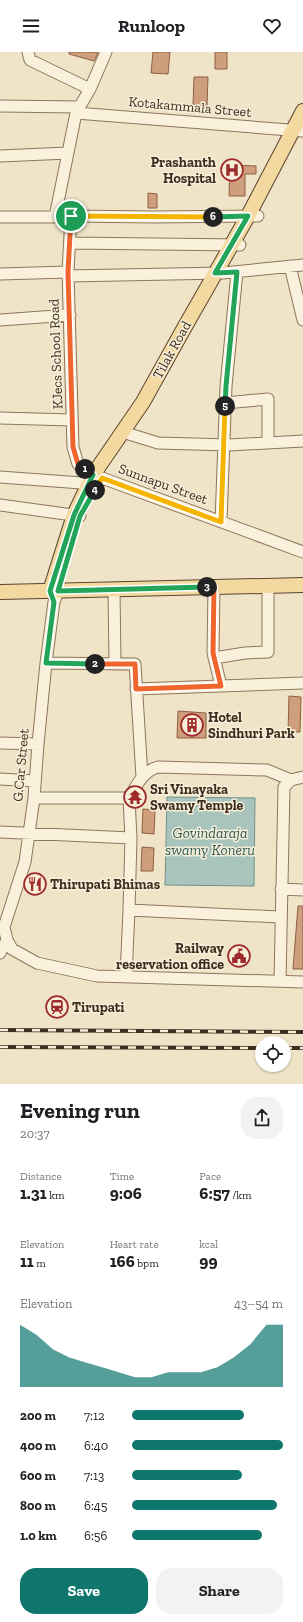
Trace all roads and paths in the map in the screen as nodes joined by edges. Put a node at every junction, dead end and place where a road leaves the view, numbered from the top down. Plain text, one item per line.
1 (28, 52) edge
2 (106, 52) edge
3 (90, 89) junction
4 (0, 106) edge
5 (77, 110) junction
6 (303, 111) edge
7 (300, 131) edge
8 (68, 153) junction
9 (0, 156) edge
10 (71, 216) junction
11 (253, 216) junction
12 (0, 217) edge
13 (55, 217) junction
14 (71, 243) junction
15 (236, 245) junction
16 (303, 265) edge
17 (290, 266) junction
18 (225, 273) junction
19 (0, 274) edge
20 (68, 274) junction
21 (70, 315) junction
22 (0, 320) edge
23 (303, 320) edge
24 (225, 403) junction
25 (0, 418) edge
26 (72, 420) junction
27 (129, 434) junction
28 (303, 441) edge
29 (268, 443) junction
30 (224, 445) junction
31 (0, 477) edge
32 (97, 480) junction
33 (0, 506) edge
34 (77, 516) junction
35 (221, 522) junction
36 (303, 552) edge
37 (303, 584) edge
38 (268, 586) junction
39 (214, 587) junction
40 (114, 590) junction
41 (0, 592) edge
42 (54, 595) junction
43 (214, 658) junction
44 (46, 663) junction
45 (116, 664) junction
46 (303, 683) edge
47 (221, 686) junction
48 (136, 689) junction
49 (0, 743) edge
50 (38, 744) junction
51 (303, 776) edge
52 (142, 777) junction
53 (0, 779) edge
54 (291, 780) junction
55 (35, 781) junction
56 (34, 798) junction
57 (129, 798) junction
58 (0, 832) edge
59 (28, 834) junction
60 (130, 838) junction
61 (281, 889) junction
62 (303, 890) edge
63 (129, 910) junction
64 (280, 917) junction
65 (2, 927) edge
66 (6, 940) junction
67 (0, 953) edge
68 (126, 977) junction
69 (280, 981) junction
70 (303, 982) edge

1 - 3 street
2 - 3 street
3 - 5 street
4 - 5 street, Kotakammala Street
5 - 7 street, Kotakammala Street
5 - 8 street
6 - 7 main road, Tilak Road
7 - 11 main road, Tilak Road
8 - 9 street
8 - 13 street
10 - 11 street
10 - 13 street
10 - 14 street, KJecs School Road
11 - 15 main road, Tilak Road
12 - 13 street
14 - 15 street
14 - 20 street, KJecs School Road
15 - 18 main road, Tilak Road
16 - 17 street
17 - 18 street
17 - 23 street
18 - 20 street
18 - 24 street
18 - 27 main road, Tilak Road
18 - 32 main road, Tilak Road
19 - 20 street
20 - 21 street, KJecs School Road
21 - 22 street
21 - 26 street, KJecs School Road
24 - 29 street
24 - 30 street
25 - 26 street
26 - 32 street, KJecs School Road
27 - 30 street
27 - 32 main road, Tilak Road
28 - 29 street
29 - 30 street
30 - 35 street
31 - 32 street
32 - 34 main road, Tilak Road
32 - 35 street, Sunnapu Street
33 - 34 street
34 - 42 main road, Tilak Road
35 - 36 street, Sunnapu Street
37 - 38 main road
38 - 39 main road
38 - 43 street
39 - 40 main road
39 - 43 street
40 - 42 main road
40 - 45 street
41 - 42 main road
42 - 44 street, G.Car Street
43 - 47 street
44 - 45 street
44 - 50 street, G.Car Street
45 - 48 street
46 - 47 street
47 - 48 street
48 - 52 street
49 - 50 street
50 - 55 street, G.Car Street
51 - 54 street
52 - 54 street
52 - 57 street
53 - 55 street
54 - 61 street
55 - 56 street, G.Car Street
56 - 57 street
56 - 59 street, G.Car Street
57 - 60 street
58 - 59 street
59 - 60 street
59 - 65 street, G.Car Street
60 - 63 street
61 - 62 street
61 - 64 street
63 - 64 street
63 - 68 street
64 - 69 street
65 - 66 street
66 - 67 street
66 - 68 street
68 - 69 street
69 - 70 street

